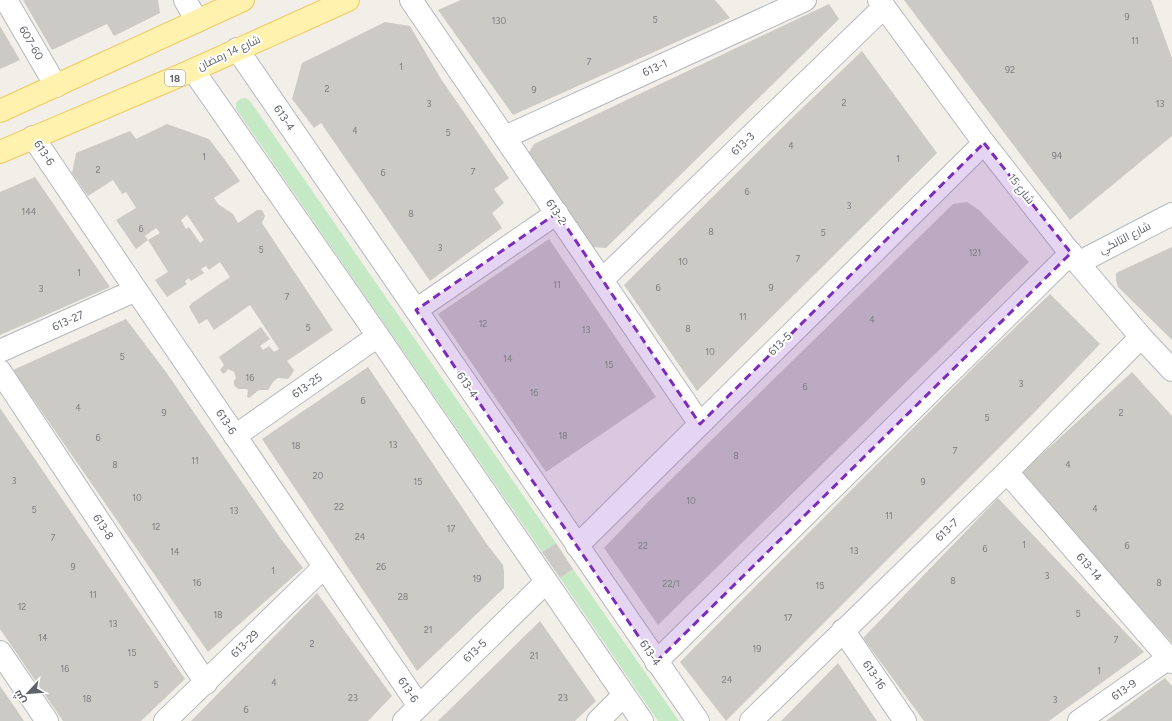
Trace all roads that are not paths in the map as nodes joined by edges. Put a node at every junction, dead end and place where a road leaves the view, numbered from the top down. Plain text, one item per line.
1 (6, 0) edge
2 (185, 0) edge
3 (243, 0) edge
4 (348, 0) edge
5 (411, 0) edge
6 (805, 0) edge
7 (882, 4) edge
8 (197, 21) junction
9 (237, 49) junction
10 (193, 70) junction
11 (56, 86) junction
12 (0, 111) edge
13 (33, 137) junction
14 (505, 137) junction
15 (984, 143) junction
16 (0, 152) edge
17 (556, 213) junction
18 (1172, 214) edge
19 (1075, 258) junction
20 (602, 280) junction
21 (136, 290) junction
22 (416, 310) junction
23 (378, 336) junction
24 (1141, 337) junction
25 (0, 351) edge
26 (1172, 370) edge
27 (0, 371) edge
28 (700, 424) junction
29 (235, 436) junction
30 (1007, 472) junction
31 (577, 546) junction
32 (324, 567) junction
33 (546, 582) junction
34 (843, 630) junction
35 (0, 652) edge
36 (1171, 660) edge
37 (656, 662) junction
38 (206, 683) junction
39 (624, 695) junction
40 (419, 706) junction
41 (47, 721) edge
42 (165, 721) edge
43 (404, 721) edge
44 (598, 721) edge
45 (642, 721) edge
46 (698, 721) edge
47 (751, 721) edge
48 (906, 721) edge
49 (1079, 721) edge

1 - 11 street, 607-60
2 - 8 street
3 - 8 main road
4 - 9 main road, شارع 14 رمضان / 18
5 - 14 street, 613-2
6 - 14 street, 613-1
7 - 15 street, شارع 15
7 - 20 street, 613-3
8 - 11 main road
9 - 10 main road, شارع 14 رمضان / 18
9 - 22 street, 613-4
10 - 13 main road, شارع 14 رمضان / 18
10 - 23 street
11 - 12 main road
13 - 16 main road, شارع 14 رمضان / 18
13 - 21 street, 613-6
14 - 17 street, 613-2
15 - 19 street, شارع 15
15 - 28 street, 613-5
17 - 20 street, 613-2
17 - 22 street
18 - 19 street, شارع التانكي
19 - 24 street, شارع 15
19 - 37 street, شارع التانكي
20 - 28 street, 613-2
21 - 25 street, 613-27
21 - 29 street, 613-6
22 - 31 street, 613-4
23 - 29 street, 613-25
23 - 33 street
24 - 26 street, شارع 15
24 - 30 street, 613-7
27 - 38 street, 613-8
28 - 31 street, 613-5
29 - 32 street, 613-6
30 - 34 street, 613-7
30 - 36 street, 613-14
31 - 37 street, 613-4
32 - 38 street, 613-29
32 - 40 street, 613-6
33 - 39 street
33 - 40 street, 613-5
34 - 47 street, 613-7
34 - 48 street, 613-16
35 - 41 street
36 - 49 street, 613-9
37 - 46 street, 613-4
38 - 42 street, 613-29
39 - 44 street
39 - 45 street
40 - 43 street, 613-5

